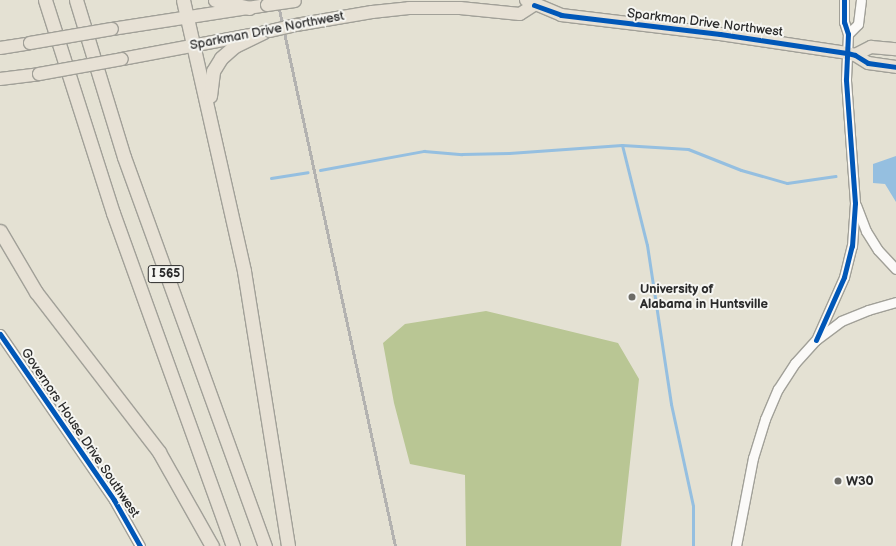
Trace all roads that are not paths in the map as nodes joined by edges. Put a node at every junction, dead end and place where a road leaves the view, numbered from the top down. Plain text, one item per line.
1 (44, 0) edge
2 (76, 0) edge
3 (183, 0) edge
4 (215, 0) edge
5 (297, 0) edge
6 (844, 0) edge
7 (861, 0) edge
8 (530, 2) edge
9 (249, 8) junction
10 (186, 16) junction
11 (267, 32) junction
12 (848, 34) junction
13 (194, 45) junction
14 (0, 48) edge
15 (896, 49) edge
16 (851, 54) junction
17 (896, 67) edge
18 (0, 79) edge
19 (211, 122) junction
20 (856, 203) junction
21 (0, 231) edge
22 (896, 269) edge
23 (896, 302) edge
24 (0, 334) edge
25 (816, 340) junction
26 (140, 546) edge
27 (212, 546) edge
28 (233, 546) edge
29 (265, 546) edge
30 (288, 546) edge
31 (736, 546) edge

1 - 28 highway, I 565
2 - 29 highway, I 565
3 - 10 highway
4 - 9 highway
5 - 9 main road, Sparkman Drive Northwest, bridge
6 - 12 street
7 - 12 street
8 - 11 main road, Sparkman Drive Northwest, bridge
8 - 16 main road, Sparkman Drive Northwest
9 - 10 main road, Sparkman Drive Northwest
10 - 13 highway
10 - 14 main road, Sparkman Drive Northwest, bridge
11 - 13 main road, Sparkman Drive Northwest
11 - 19 highway
12 - 16 street
13 - 18 main road, Sparkman Drive Northwest, bridge
13 - 19 highway
15 - 16 main road
16 - 17 main road, Sparkman Drive Northwest
16 - 20 street
19 - 30 highway
20 - 22 street
20 - 25 street
21 - 27 highway
23 - 25 street
24 - 26 street, Governors House Drive Southwest
25 - 31 street

